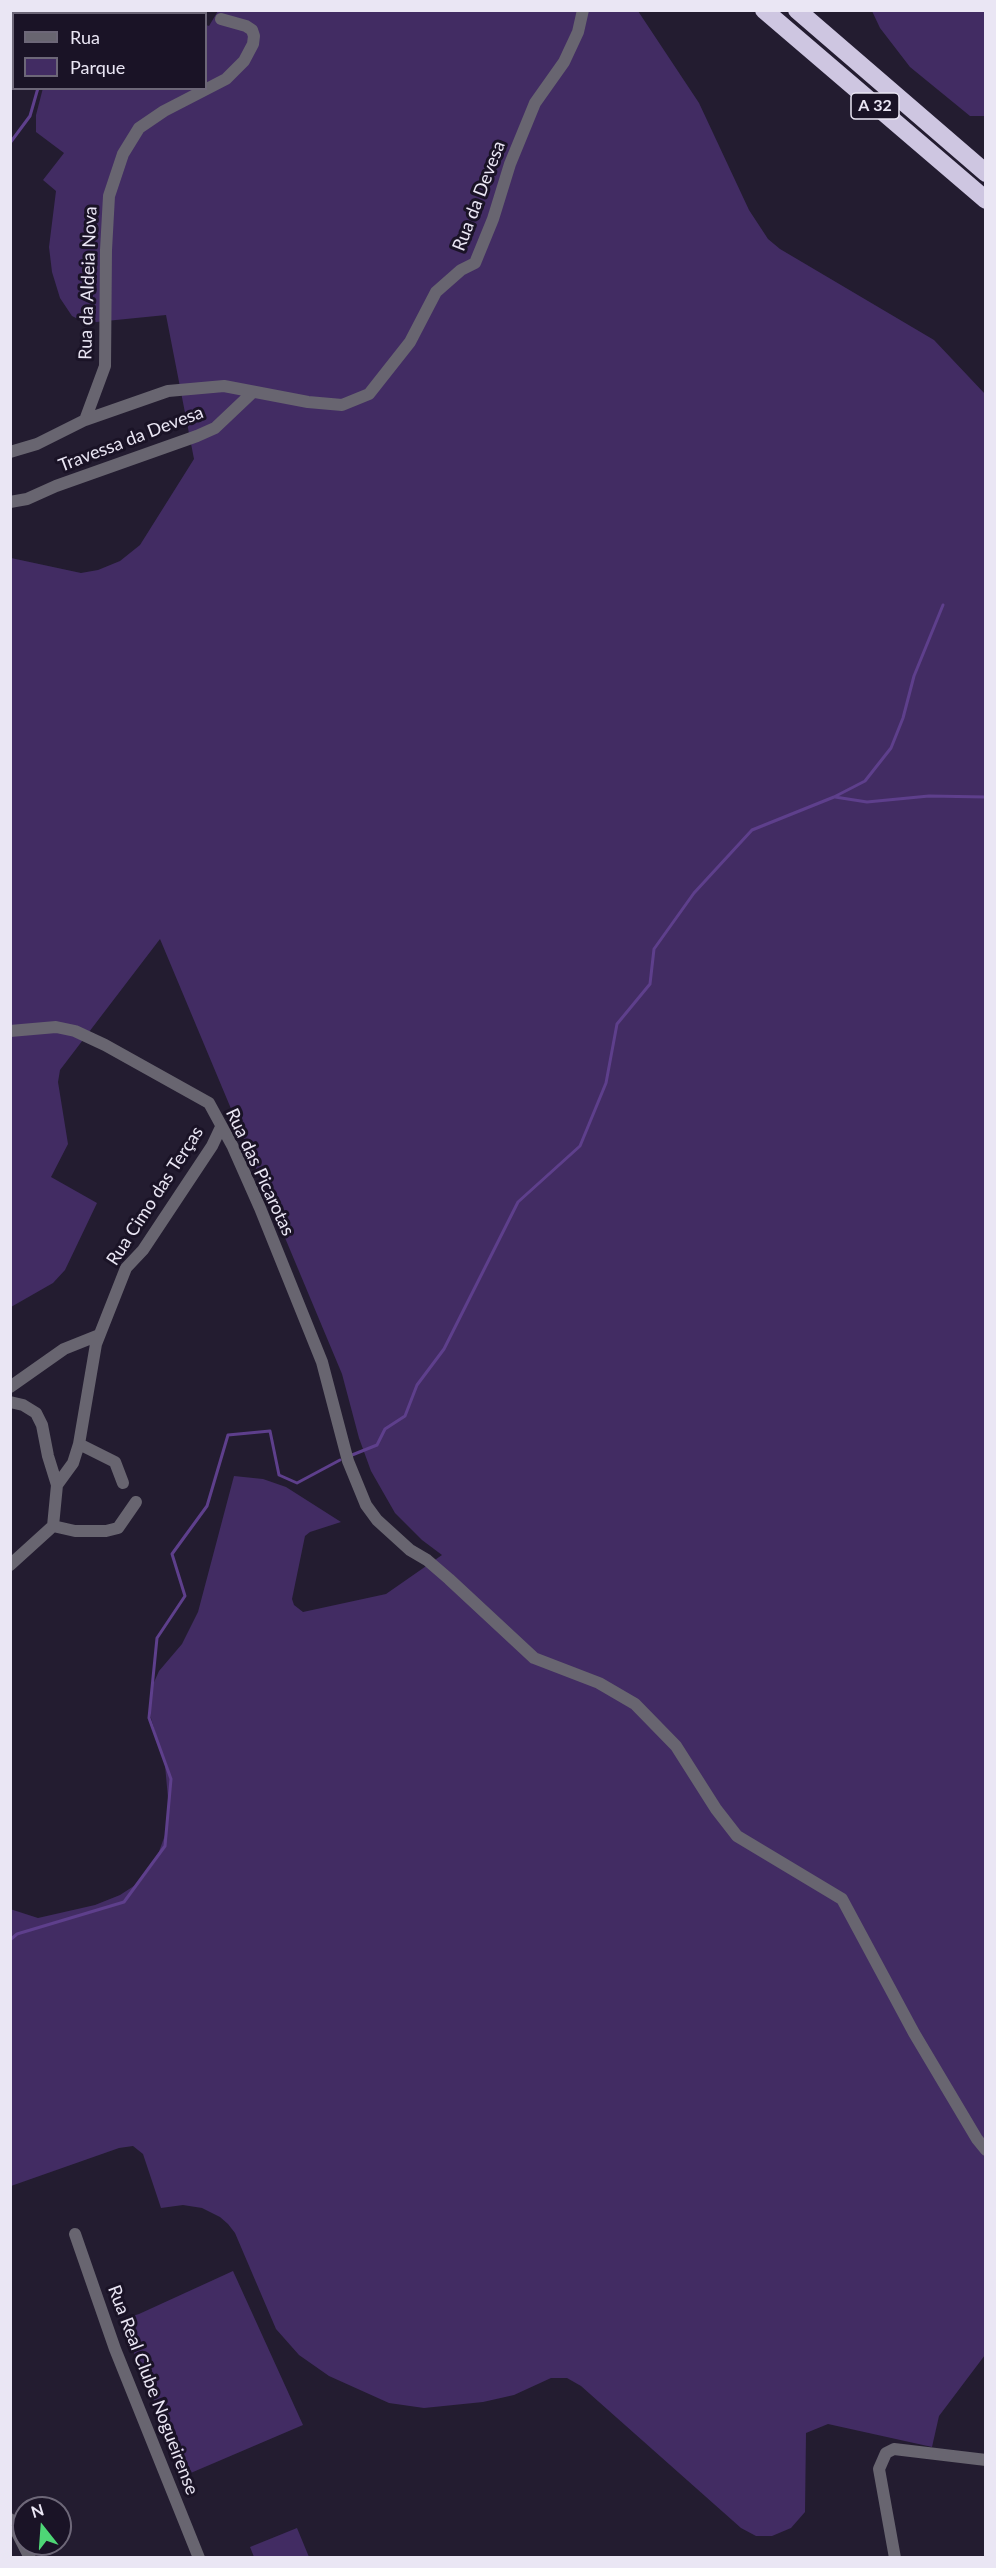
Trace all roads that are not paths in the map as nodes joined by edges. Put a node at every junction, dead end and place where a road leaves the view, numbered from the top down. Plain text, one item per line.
1 (583, 10) edge
2 (764, 10) edge
3 (798, 10) edge
4 (221, 19) dead end
5 (206, 90) edge
6 (207, 90) edge
7 (986, 173) edge
8 (986, 200) edge
9 (253, 392) junction
10 (85, 420) junction
11 (10, 452) edge
12 (10, 502) edge
13 (10, 1030) edge
14 (221, 1127) junction
15 (99, 1335) junction
16 (10, 1388) edge
17 (10, 1402) edge
18 (79, 1444) junction
19 (123, 1483) dead end
20 (57, 1485) junction
21 (136, 1502) dead end
22 (54, 1526) junction
23 (10, 1565) edge
24 (986, 2150) edge
25 (75, 2234) dead end
26 (986, 2460) edge
27 (10, 2518) edge
28 (30, 2558) edge
29 (199, 2558) edge
30 (895, 2558) edge

1 - 9 street, Rua da Devesa
2 - 8 highway, A 32
3 - 7 highway, A 32
4 - 6 street, Rua da Aldeia Nova
5 - 10 street, Rua da Aldeia Nova
9 - 10 street, Rua da Devesa
9 - 12 street, Travessa da Devesa
10 - 11 street, Rua da Devesa
13 - 14 street, Rua das Picarotas
14 - 15 street, Rua Cimo das Terças
14 - 24 street, Rua das Picarotas
15 - 16 street
15 - 18 street, Rua Cimo das Terças
17 - 20 street
18 - 19 street
18 - 20 street, Rua Cimo das Terças
20 - 22 street
21 - 22 street
22 - 23 street
25 - 29 street, Rua Real Clube Nogueirense
26 - 30 street
27 - 28 street

